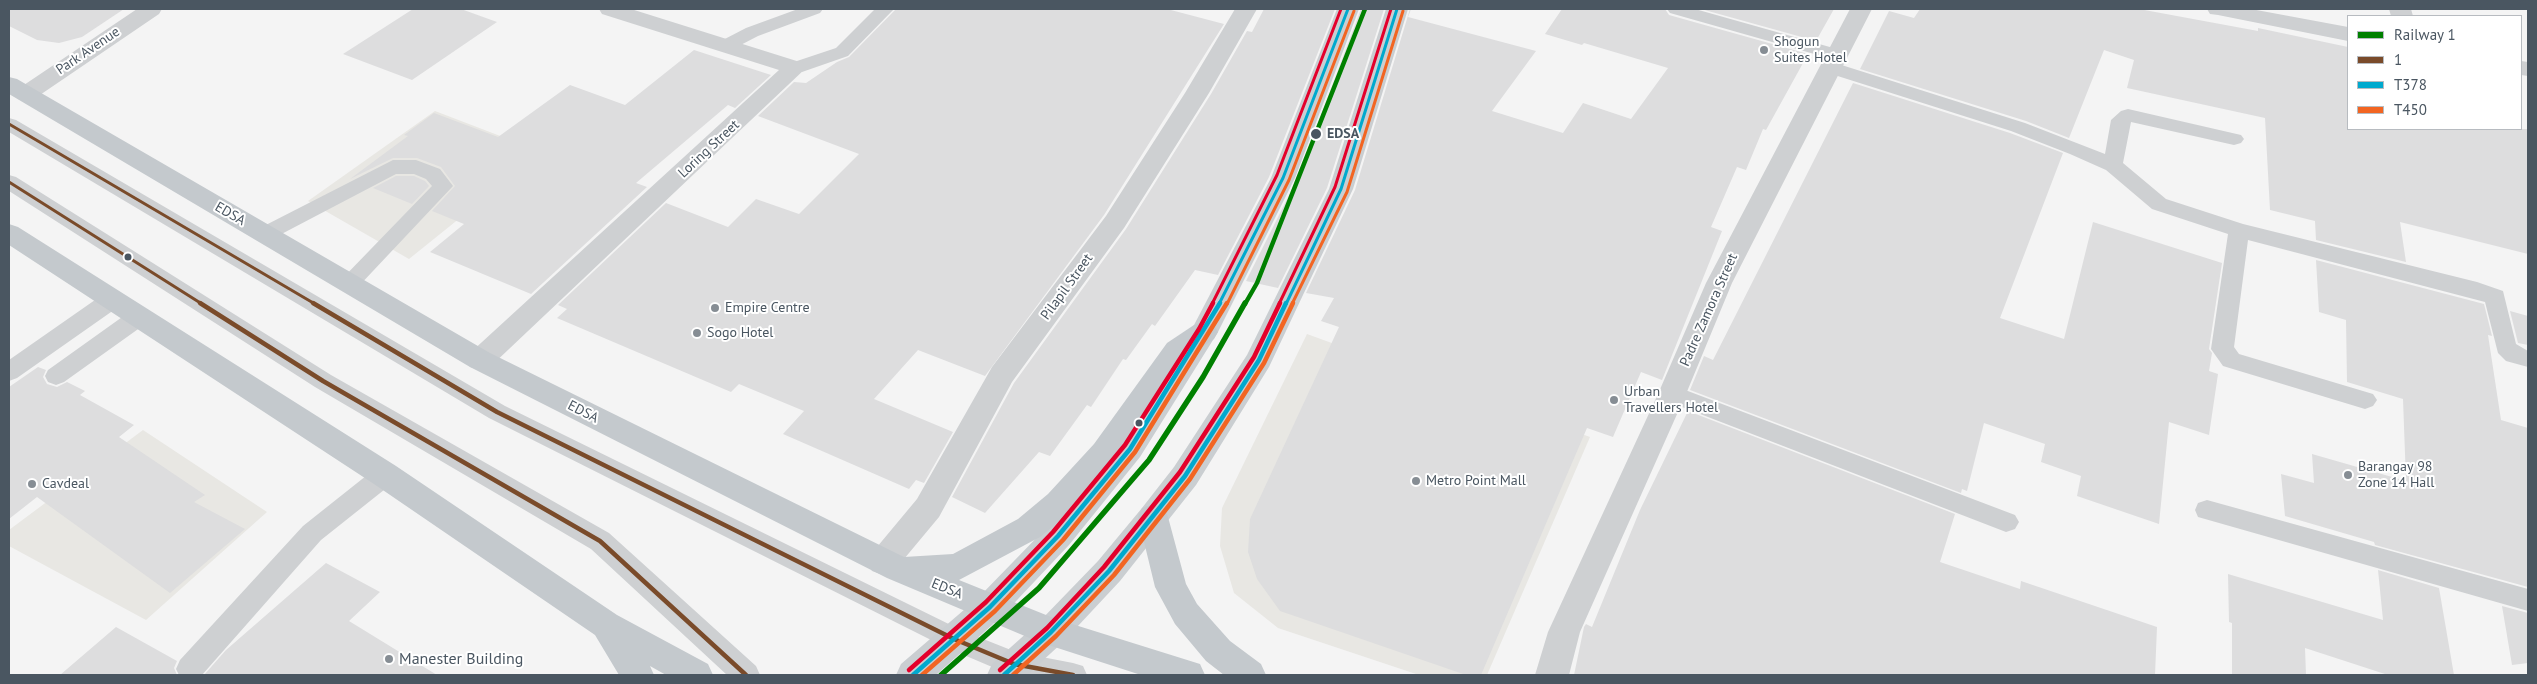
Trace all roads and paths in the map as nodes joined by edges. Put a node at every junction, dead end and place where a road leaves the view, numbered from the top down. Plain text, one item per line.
1 (151, 9) edge
2 (610, 9) edge
3 (814, 9) edge
4 (885, 9) edge
5 (1246, 9) edge
6 (1348, 9) edge
7 (1396, 9) edge
8 (1676, 9) edge
9 (1861, 9) edge
10 (2218, 9) edge
11 (2347, 34) edge
12 (725, 46) junction
13 (1835, 61) junction
14 (795, 68) junction
15 (17, 89) edge
16 (9, 124) edge
17 (2234, 138) dead end
18 (2113, 165) junction
19 (9, 182) edge
20 (2239, 230) junction
21 (9, 233) edge
22 (265, 234) junction
23 (349, 283) junction
24 (113, 299) junction
25 (140, 316) junction
26 (1204, 332) junction
27 (2528, 359) edge
28 (480, 360) junction
29 (9, 372) edge
30 (56, 376) dead end
31 (1672, 394) junction
32 (2365, 400) dead end
33 (385, 475) junction
34 (2207, 510) dead end
35 (1153, 517) junction
36 (2006, 522) dead end
37 (890, 565) junction
38 (2528, 600) edge
39 (990, 607) junction
40 (606, 625) junction
41 (1051, 632) junction
42 (954, 639) junction
43 (190, 669) dead end
44 (1009, 670) edge
45 (637, 675) edge
46 (696, 675) edge
47 (746, 675) edge
48 (913, 675) edge
49 (1073, 675) edge
50 (1188, 675) edge
51 (1249, 675) edge
52 (1552, 675) edge

1 - 15 street, Park Avenue
2 - 12 street
3 - 12 lane
4 - 14 lane
5 - 37 street, Pilapil Street
6 - 26 main road
7 - 35 main road
8 - 13 lane
9 - 13 street, Padre Zamora Street
10 - 11 street
12 - 14 street
13 - 18 lane
13 - 31 street, Padre Zamora Street
14 - 28 street, Loring Street
15 - 22 highway, EDSA
16 - 42 lane
17 - 18 lane
18 - 20 lane
19 - 47 lane
20 - 27 lane
20 - 32 lane
21 - 24 highway
22 - 23 highway, EDSA
22 - 23 lane
23 - 28 highway, EDSA
24 - 25 highway
24 - 29 lane
25 - 30 lane
25 - 33 highway
26 - 37 highway
26 - 39 main road
28 - 37 highway, EDSA
31 - 36 lane
31 - 52 street, Padre Zamora Street
33 - 40 highway
33 - 43 lane
34 - 38 lane
35 - 41 main road
35 - 51 highway
37 - 39 highway, EDSA
39 - 41 highway, EDSA
39 - 42 main road
40 - 45 highway
40 - 46 highway
41 - 44 main road
41 - 50 highway, EDSA
42 - 44 lane
42 - 48 main road
44 - 49 lane

